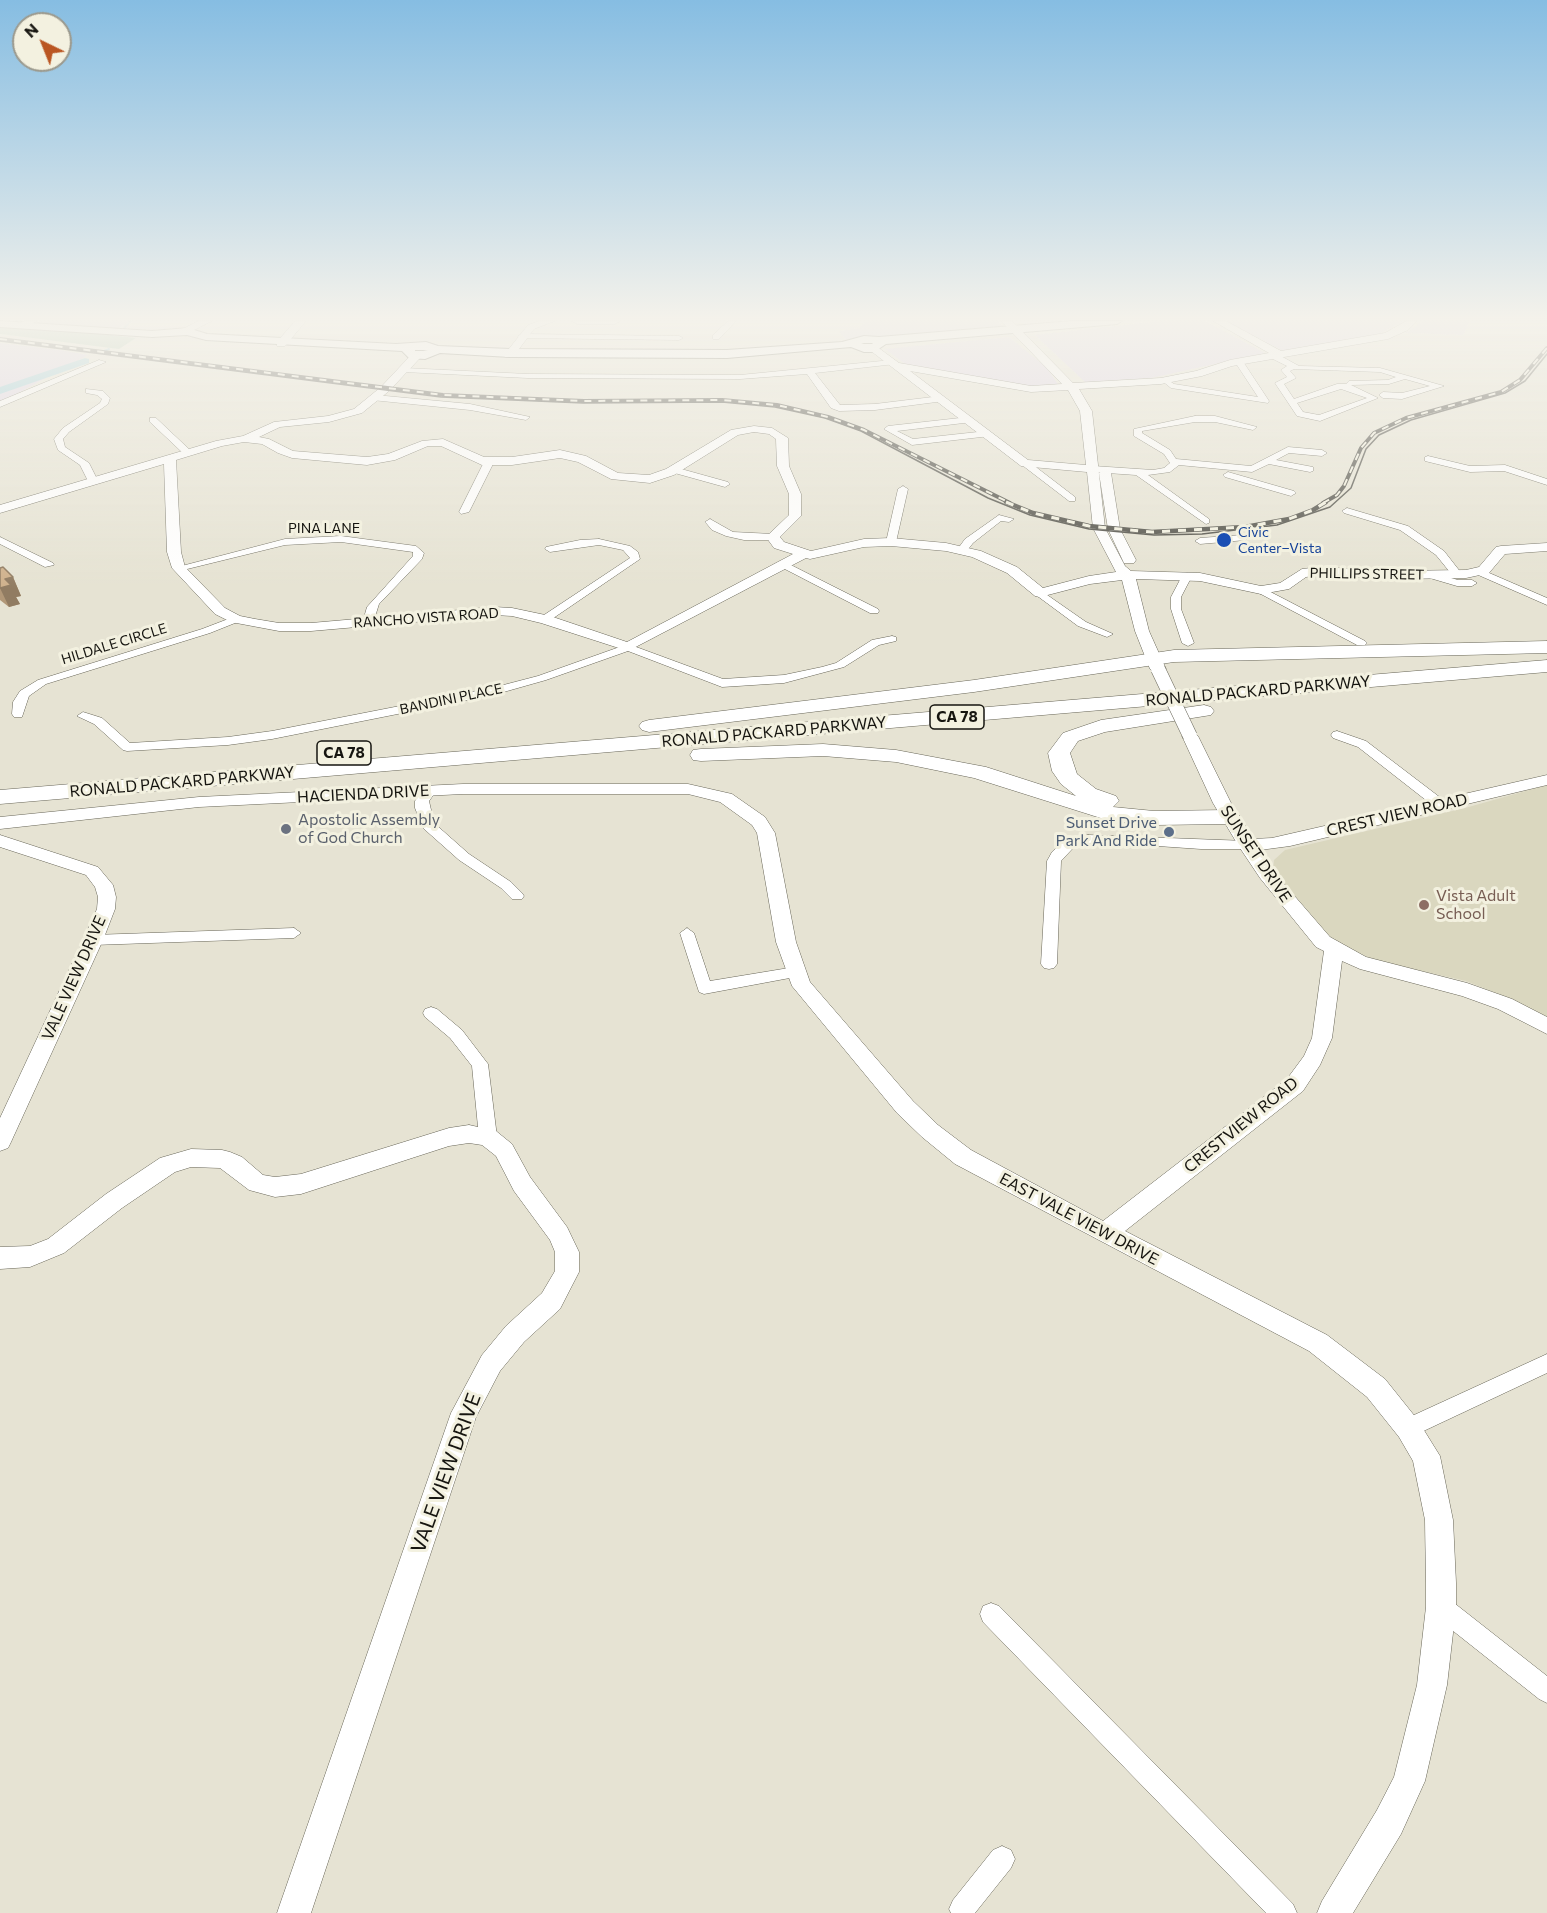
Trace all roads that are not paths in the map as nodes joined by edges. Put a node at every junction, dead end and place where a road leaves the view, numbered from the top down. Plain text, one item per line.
1 (95, 410) edge
2 (359, 410) edge
3 (488, 410) edge
4 (956, 410) edge
5 (1086, 410) edge
6 (1096, 410) edge
7 (1297, 410) edge
8 (1342, 410) edge
9 (526, 417) dead end
10 (153, 420) dead end
11 (969, 420) junction
12 (1253, 427) dead end
13 (987, 434) junction
14 (244, 439) junction
15 (188, 453) junction
16 (1322, 453) dead end
17 (170, 458) junction
18 (1428, 459) dead end
19 (1268, 460) junction
20 (489, 462) junction
21 (1025, 463) junction
22 (1175, 463) junction
23 (1310, 469) dead end
24 (674, 470) junction
25 (1099, 470) junction
26 (1140, 474) junction
27 (93, 481) junction
28 (1547, 482) edge
29 (725, 484) dead end
30 (903, 489) dead end
31 (1291, 493) dead end
32 (1072, 499) dead end
33 (0, 509) edge
34 (1347, 511) dead end
35 (464, 512) dead end
36 (1009, 519) dead end
37 (1206, 521) dead end
38 (710, 522) dead end
39 (772, 537) junction
40 (1242, 538) dead end
41 (0, 540) edge
42 (1200, 541) dead end
43 (891, 542) junction
44 (1547, 548) edge
45 (550, 549) dead end
46 (962, 550) junction
47 (803, 554) junction
48 (783, 564) junction
49 (49, 565) dead end
50 (179, 568) junction
51 (1427, 574) junction
52 (1457, 574) junction
53 (1128, 575) junction
54 (1187, 576) junction
55 (1476, 577) junction
56 (1261, 590) junction
57 (1040, 593) junction
58 (1547, 602) edge
59 (874, 611) dead end
60 (236, 619) junction
61 (545, 619) junction
62 (369, 621) junction
63 (1107, 634) dead end
64 (892, 639) dead end
65 (1188, 643) dead end
66 (1361, 643) dead end
67 (628, 647) junction
68 (1547, 650) edge
69 (1156, 663) junction
70 (1547, 666) edge
71 (1483, 672) junction
72 (18, 714) dead end
73 (83, 716) dead end
74 (637, 728) junction
75 (1338, 735) dead end
76 (431, 762) junction
77 (1547, 780) edge
78 (0, 781) edge
79 (430, 790) junction
80 (0, 797) edge
81 (726, 798) joint
82 (1441, 805) junction
83 (1226, 810) junction
84 (0, 824) edge
85 (0, 841) edge
86 (1247, 845) junction
87 (517, 896) dead end
88 (294, 933) dead end
89 (687, 933) dead end
90 (93, 940) junction
91 (1334, 950) junction
92 (1048, 964) dead end
93 (795, 972) junction
94 (431, 1013) dead end
95 (1547, 1026) edge
96 (488, 1137) junction
97 (0, 1142) edge
98 (1105, 1233) junction
99 (0, 1258) edge
100 (1547, 1363) edge
101 (1408, 1428) junction
102 (1441, 1607) junction
103 (992, 1614) dead end
104 (1547, 1691) edge
105 (1002, 1859) dead end
106 (962, 1909) dead end
107 (294, 1913) edge
108 (1284, 1913) edge
109 (1334, 1913) edge

1 - 27 street
2 - 14 street
3 - 9 street
4 - 11 street
5 - 25 street
6 - 25 street
7 - 8 street
10 - 15 street
11 - 13 street
11 - 13 street
12 - 22 street
13 - 21 street
14 - 15 street
14 - 20 street
15 - 17 street
16 - 19 street
17 - 27 street
17 - 50 street
18 - 28 street
19 - 22 street
19 - 23 street
20 - 24 street
20 - 35 street
21 - 25 street
21 - 32 street
22 - 26 street
22 - 31 street
24 - 29 street
24 - 39 street
25 - 26 street
25 - 53 street
26 - 37 street
27 - 33 street
30 - 43 street
34 - 52 street
36 - 46 street
38 - 39 street
39 - 47 street
40 - 42 street
41 - 49 street
43 - 46 street
43 - 47 street
44 - 55 street
45 - 61 street
46 - 57 street
47 - 48 street, BANDINI PLACE
48 - 59 street
48 - 67 street, BANDINI PLACE
50 - 60 street, RANCHO VISTA ROAD
50 - 62 street, PINA LANE
51 - 52 street, PHILLIPS STREET
51 - 55 street
51 - 56 street, PHILLIPS STREET
52 - 55 street, PHILLIPS STREET
53 - 54 street, PHILLIPS STREET
53 - 57 street, PHILLIPS STREET
53 - 69 street, SUNSET DRIVE
54 - 56 street, PHILLIPS STREET
54 - 65 street
55 - 58 street
56 - 66 street
57 - 63 street
60 - 62 street, RANCHO VISTA ROAD
60 - 72 street, HILDALE CIRCLE
61 - 62 street, RANCHO VISTA ROAD
61 - 67 street, RANCHO VISTA ROAD
64 - 67 street, RANCHO VISTA ROAD
67 - 73 street, BANDINI PLACE
68 - 69 highway
68 - 74 highway, RONALD PACKARD PARKWAY / CA 78
69 - 74 highway
69 - 83 street, SUNSET DRIVE, bridge
70 - 71 highway, RONALD PACKARD PARKWAY / CA 78
71 - 76 highway, RONALD PACKARD PARKWAY / CA 78
71 - 83 highway
74 - 78 highway, RONALD PACKARD PARKWAY / CA 78
75 - 82 street
76 - 80 highway, RONALD PACKARD PARKWAY / CA 78
76 - 83 highway
77 - 82 street, CREST VIEW ROAD
79 - 81 street, HACIENDA DRIVE
79 - 84 street, HACIENDA DRIVE
79 - 87 street
81 - 93 street, EAST VALE VIEW DRIVE
82 - 86 street, CREST VIEW ROAD
83 - 86 street, SUNSET DRIVE
85 - 90 street, VALE VIEW DRIVE
86 - 91 street, SUNSET DRIVE
86 - 92 street
88 - 90 street
89 - 93 street
90 - 97 street, VALE VIEW DRIVE
91 - 95 street, SUNSET DRIVE
91 - 98 street, CRESTVIEW ROAD
93 - 98 street, EAST VALE VIEW DRIVE
94 - 96 street
96 - 99 street
96 - 107 street, VALE VIEW DRIVE
98 - 101 street, EAST VALE VIEW DRIVE
100 - 101 street
101 - 102 street, EAST VALE VIEW DRIVE
102 - 104 street
102 - 109 street
103 - 108 street
105 - 106 street

